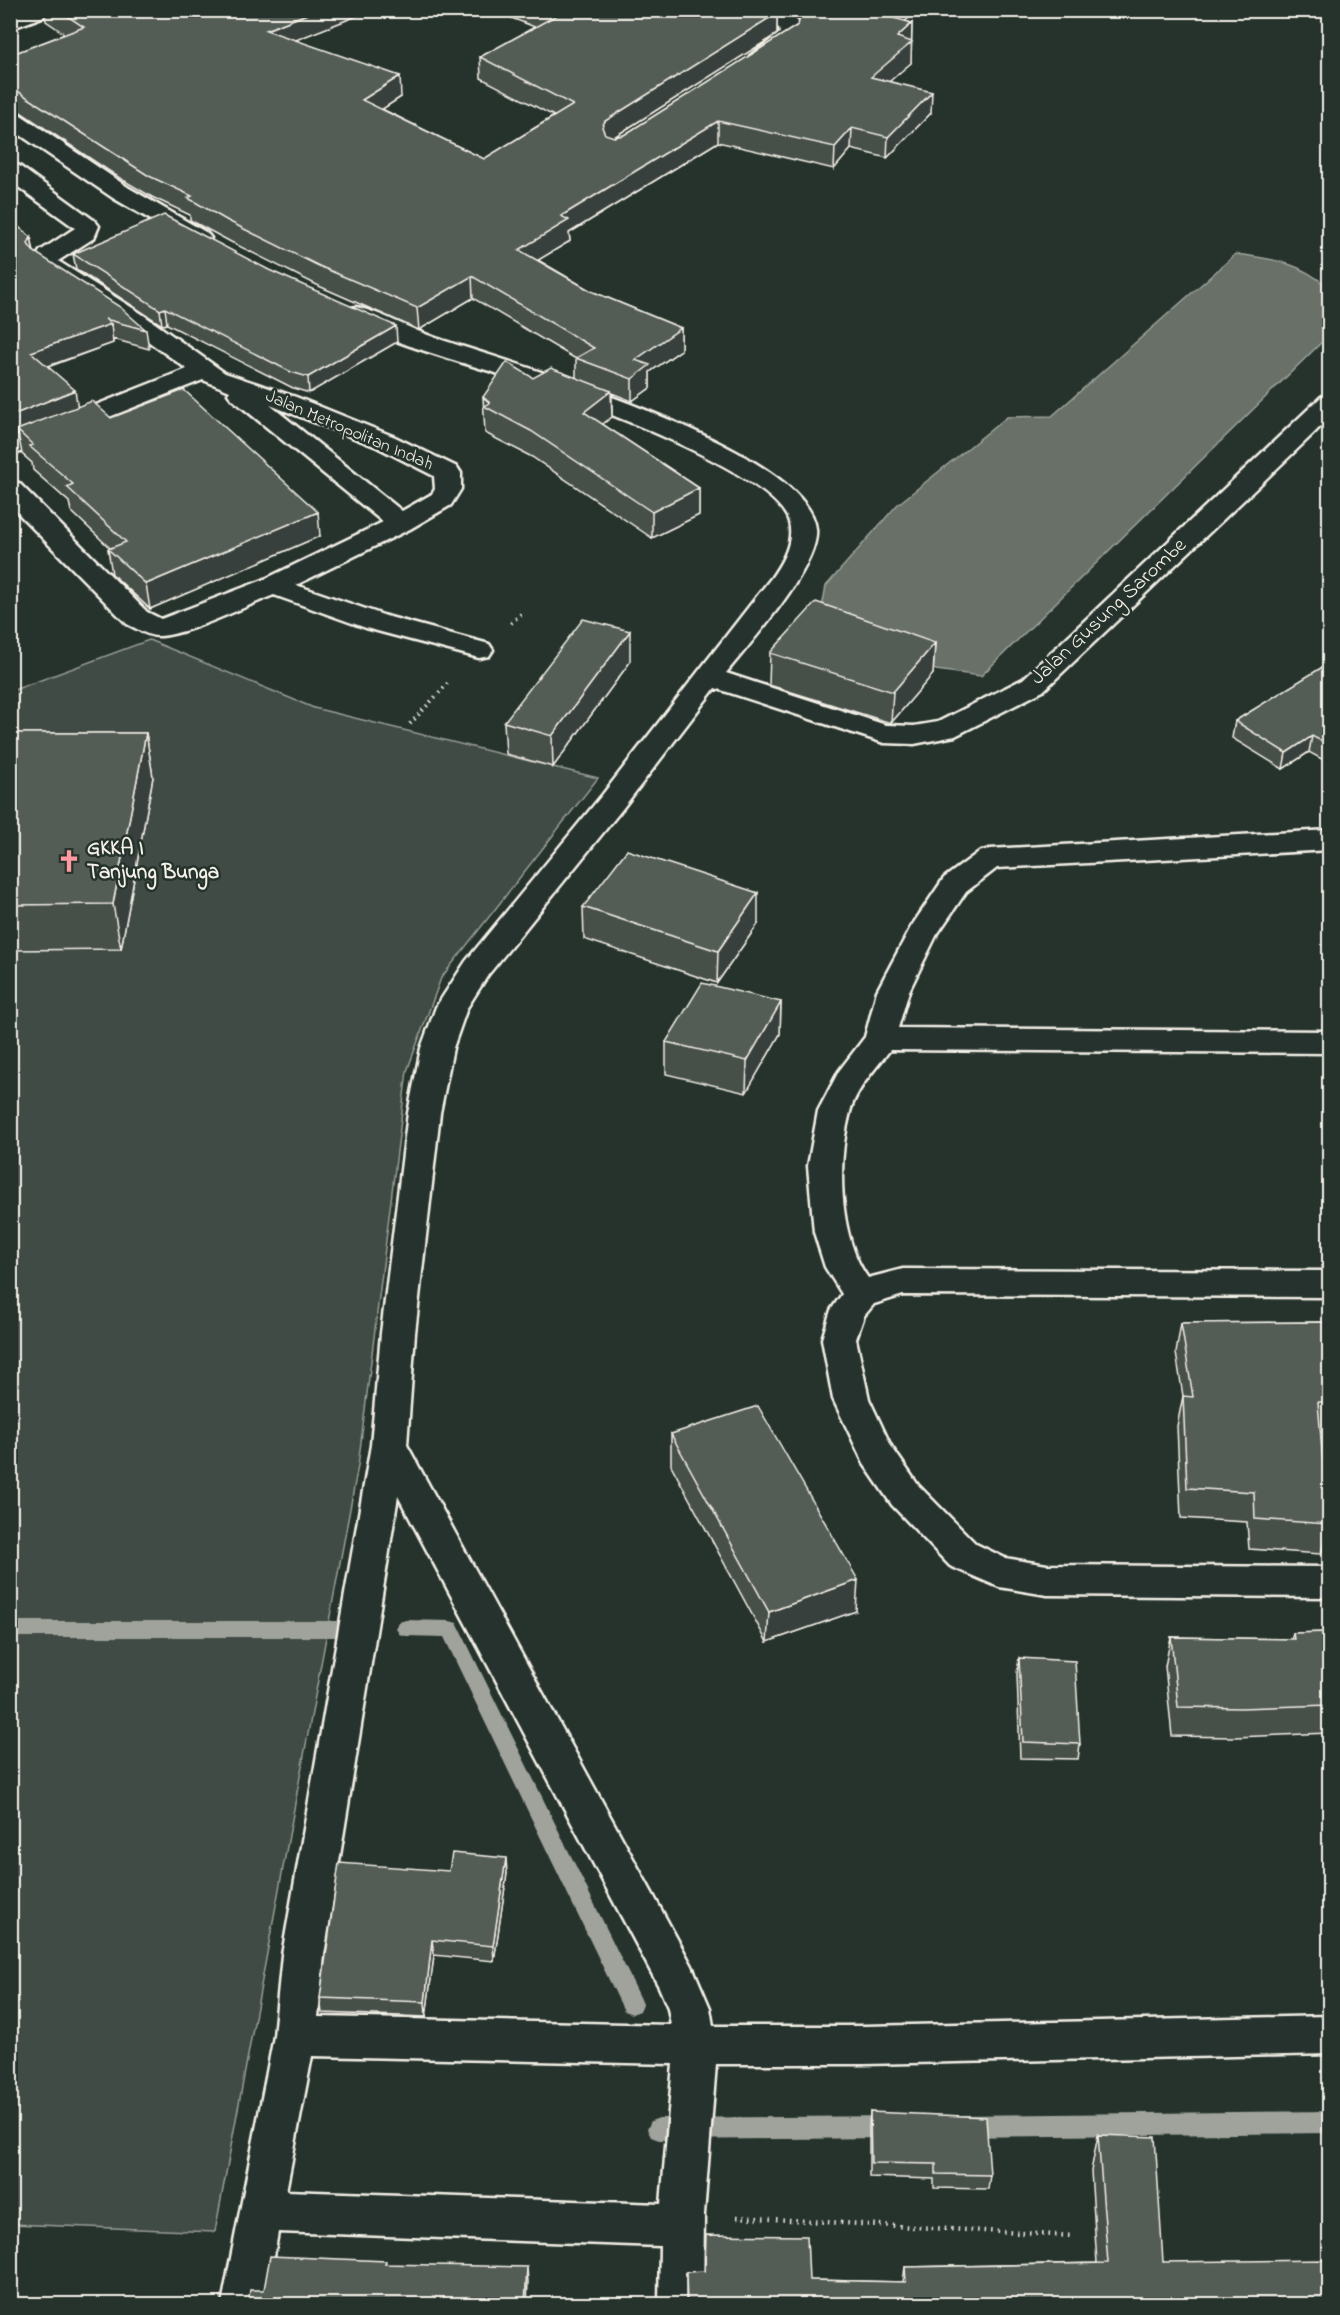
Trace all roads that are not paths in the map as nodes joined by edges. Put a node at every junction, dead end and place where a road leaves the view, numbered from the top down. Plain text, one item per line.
1 (40, 10) edge
2 (764, 10) edge
3 (10, 23) edge
4 (744, 67) edge
5 (10, 118) edge
6 (10, 170) edge
7 (219, 249) edge
8 (327, 303) edge
9 (204, 371) junction
10 (228, 384) junction
11 (1329, 402) edge
12 (10, 448) edge
13 (10, 489) edge
14 (401, 523) junction
15 (280, 582) junction
16 (479, 650) road end
17 (710, 677) junction
18 (1329, 840) edge
19 (881, 1039) junction
20 (1329, 1042) edge
21 (1329, 1284) edge
22 (862, 1295) junction
23 (389, 1445) junction
24 (1329, 1582) edge
25 (1329, 2035) edge
26 (295, 2036) junction
27 (696, 2045) junction
28 (260, 2211) junction
29 (682, 2220) junction
30 (244, 2304) edge
31 (681, 2304) edge

1 - 3 street
2 - 4 street
5 - 7 street
6 - 9 street
8 - 17 street
9 - 10 street
9 - 12 street
10 - 14 street
10 - 14 street, Jalan Metropolitan Indah
11 - 17 street, Jalan Gusung Sarombe
13 - 15 street, Jalan Metropolitan Indah
14 - 15 street, Jalan Metropolitan Indah
15 - 16 street
17 - 23 street
18 - 19 street
19 - 20 street
19 - 22 street
21 - 22 street
22 - 24 street
23 - 26 street
23 - 27 street
25 - 27 street
26 - 27 street
26 - 28 street
27 - 29 street
28 - 29 street
28 - 30 street
29 - 31 street

